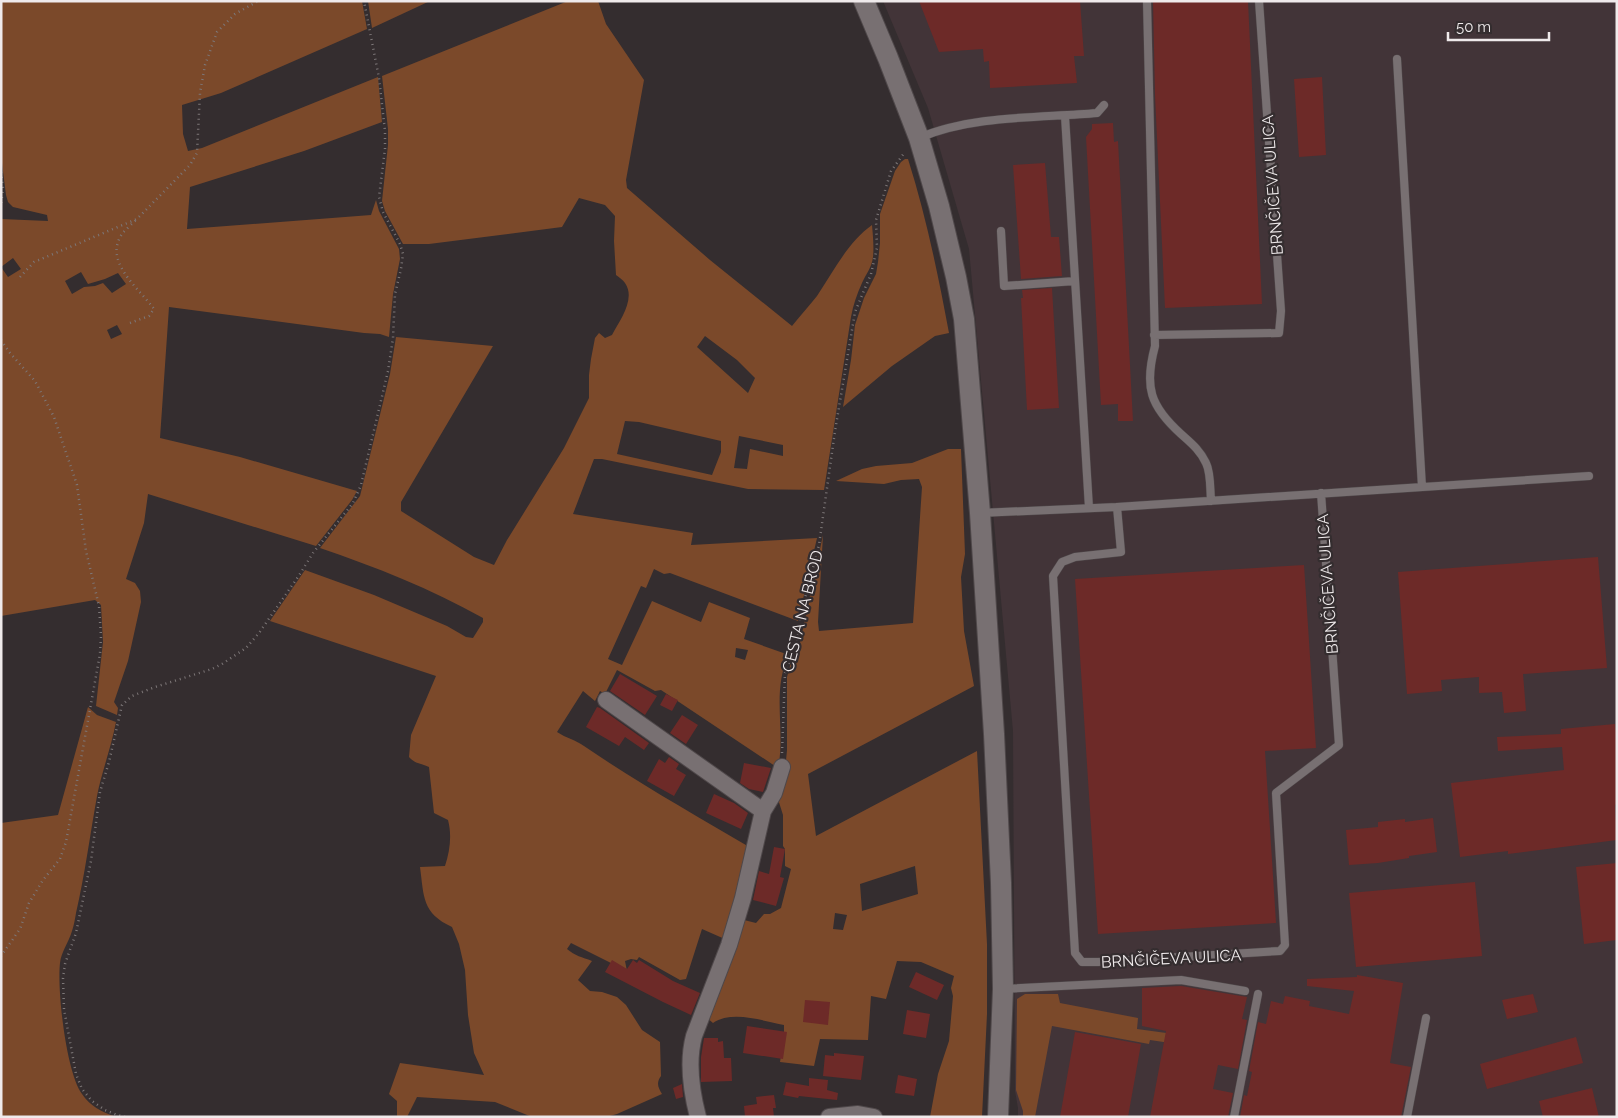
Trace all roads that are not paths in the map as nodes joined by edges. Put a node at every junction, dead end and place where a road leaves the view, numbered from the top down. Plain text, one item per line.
1 (864, 1) edge
2 (1147, 1) edge
3 (1259, 1) edge
4 (1396, 59) dead end
5 (1104, 105) dead end
6 (1065, 116) junction
7 (919, 138) junction
8 (1001, 231) dead end
9 (1075, 282) junction
10 (1154, 335) junction
11 (1589, 476) dead end
12 (1422, 487) junction
13 (1321, 494) junction
14 (1211, 501) junction
15 (1117, 507) junction
16 (1089, 508) junction
17 (980, 513) junction
18 (606, 700) dead end
19 (782, 767) road end
20 (763, 811) junction
21 (1003, 989) junction
22 (1245, 991) dead end
23 (1258, 994) dead end
24 (1426, 1018) dead end
25 (698, 1117) edge
26 (829, 1117) edge
27 (874, 1117) edge
28 (998, 1117) edge
29 (1234, 1117) edge
30 (1408, 1117) edge

1 - 7 street
2 - 10 lane
3 - 10 lane, BRNČIČEVA ULICA
4 - 12 lane
5 - 6 lane
6 - 7 lane
6 - 9 lane
7 - 17 street
8 - 9 lane
9 - 16 lane
10 - 14 lane
11 - 12 lane, BRNČIČEVA ULICA
12 - 13 lane, BRNČIČEVA ULICA
13 - 14 lane, BRNČIČEVA ULICA
13 - 15 lane, BRNČIČEVA ULICA
14 - 15 lane, BRNČIČEVA ULICA
15 - 16 lane, BRNČIČEVA ULICA
16 - 17 lane, BRNČIČEVA ULICA
17 - 21 street
18 - 20 street
19 - 20 street
20 - 25 street
21 - 22 lane
21 - 28 street
23 - 29 lane
24 - 30 lane
26 - 27 street

